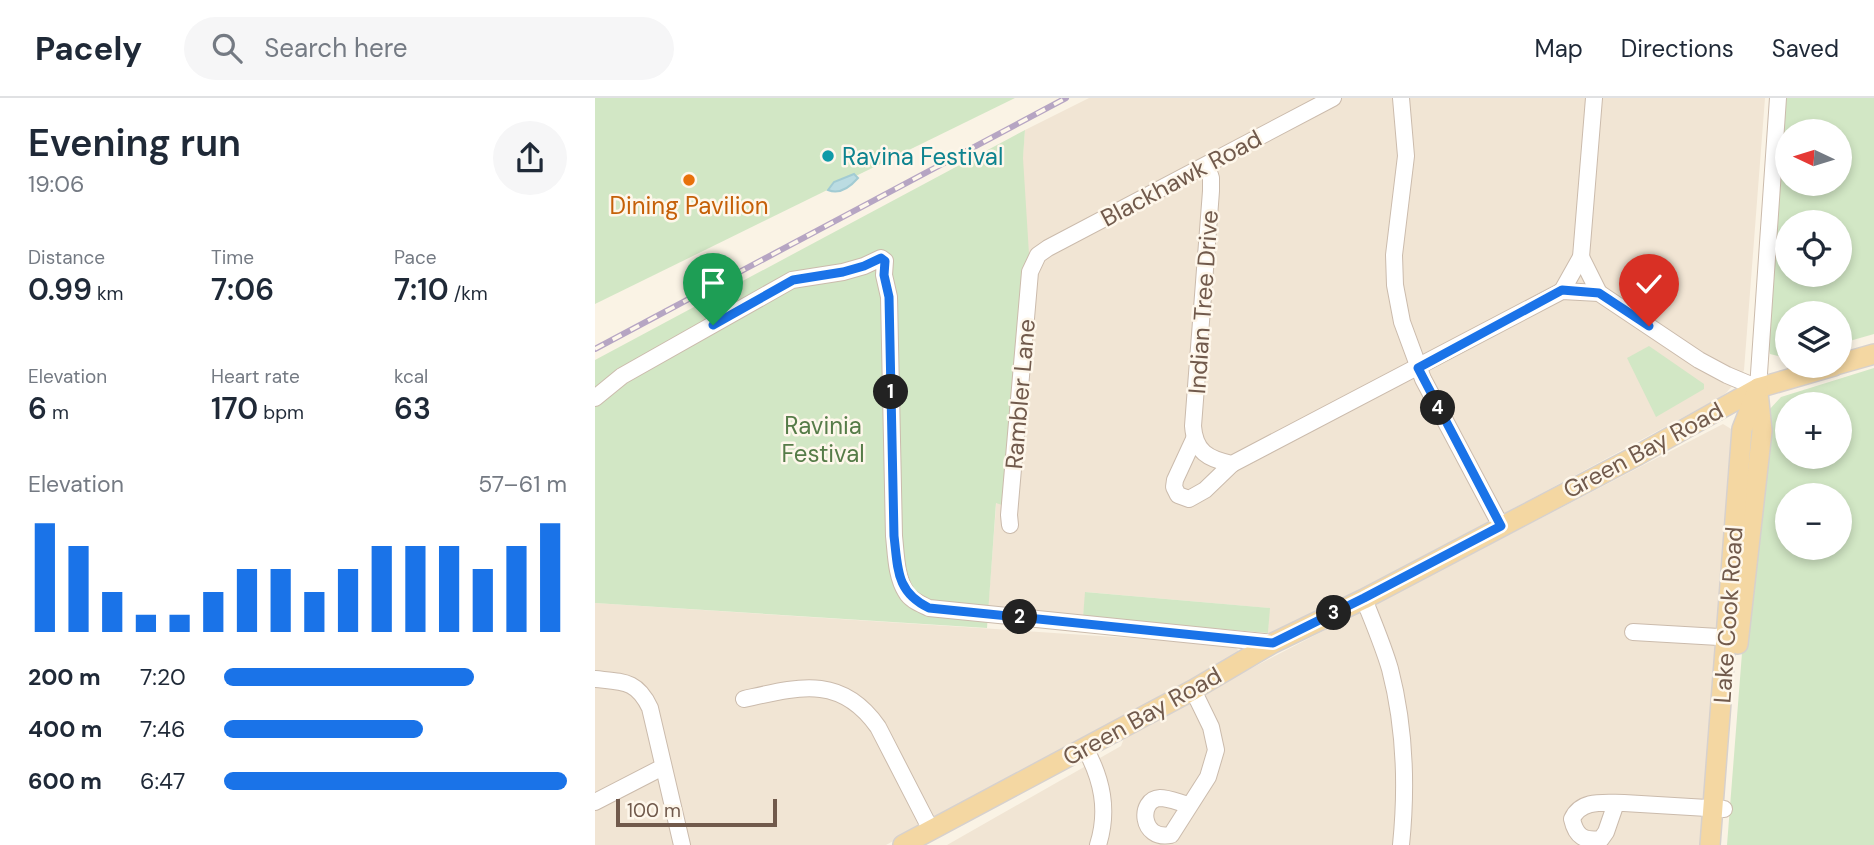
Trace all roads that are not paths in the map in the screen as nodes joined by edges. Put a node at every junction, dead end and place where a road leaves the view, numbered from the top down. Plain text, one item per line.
1 (1333, 98) edge
2 (1401, 98) edge
3 (1594, 98) edge
4 (1778, 98) edge
5 (1207, 166) junction
6 (1581, 257) junction
7 (1033, 263) joint
8 (1562, 290) junction
9 (1599, 293) junction
10 (1874, 354) edge
11 (1852, 360) edge
12 (1418, 368) junction
13 (1793, 378) edge
14 (1758, 388) junction
15 (595, 398) edge
16 (1194, 439) junction
17 (1232, 464) junction
18 (1010, 526) dead end
19 (1501, 526) junction
20 (1364, 598) junction
21 (1633, 632) dead end
22 (1732, 638) junction
23 (1273, 643) junction
24 (595, 679) edge
25 (1193, 690) junction
26 (744, 699) dead end
27 (1085, 748) junction
28 (663, 768) junction
29 (595, 802) edge
30 (1615, 803) dead end
31 (1189, 805) dead end
32 (1719, 809) junction
33 (931, 830) junction
34 (682, 845) edge
35 (903, 845) edge
36 (1098, 845) edge
37 (1401, 845) edge
38 (1710, 845) edge
39 (1722, 845) edge

1 - 5 street, Blackhawk Road
2 - 12 street
3 - 6 street
4 - 14 street, Lake Cook Road
5 - 7 street, Blackhawk Road
5 - 16 street, Indian Tree Drive
6 - 8 street
6 - 9 street
7 - 18 street, Rambler Lane
8 - 9 street
8 - 12 street, Indian Tree Drive
9 - 14 street
10 - 11 main road
12 - 17 street, Indian Tree Drive
12 - 19 street
13 - 14 main road, Green Bay Road
14 - 19 main road, Green Bay Road
14 - 22 main road, Lake Cook Road
15 - 23 street
16 - 17 street
16 - 17 street, Indian Tree Drive
19 - 20 main road, Green Bay Road
20 - 23 main road, Green Bay Road
20 - 37 street
21 - 22 street
22 - 32 main road, Lake Cook Road
23 - 25 main road, Green Bay Road
24 - 28 street
25 - 27 main road, Green Bay Road
25 - 31 street
26 - 33 street
27 - 33 main road, Green Bay Road
27 - 36 street
28 - 29 street
28 - 34 street
30 - 32 street
32 - 38 main road, Lake Cook Road
32 - 39 main road, Lake Cook Road
33 - 35 main road, Green Bay Road

